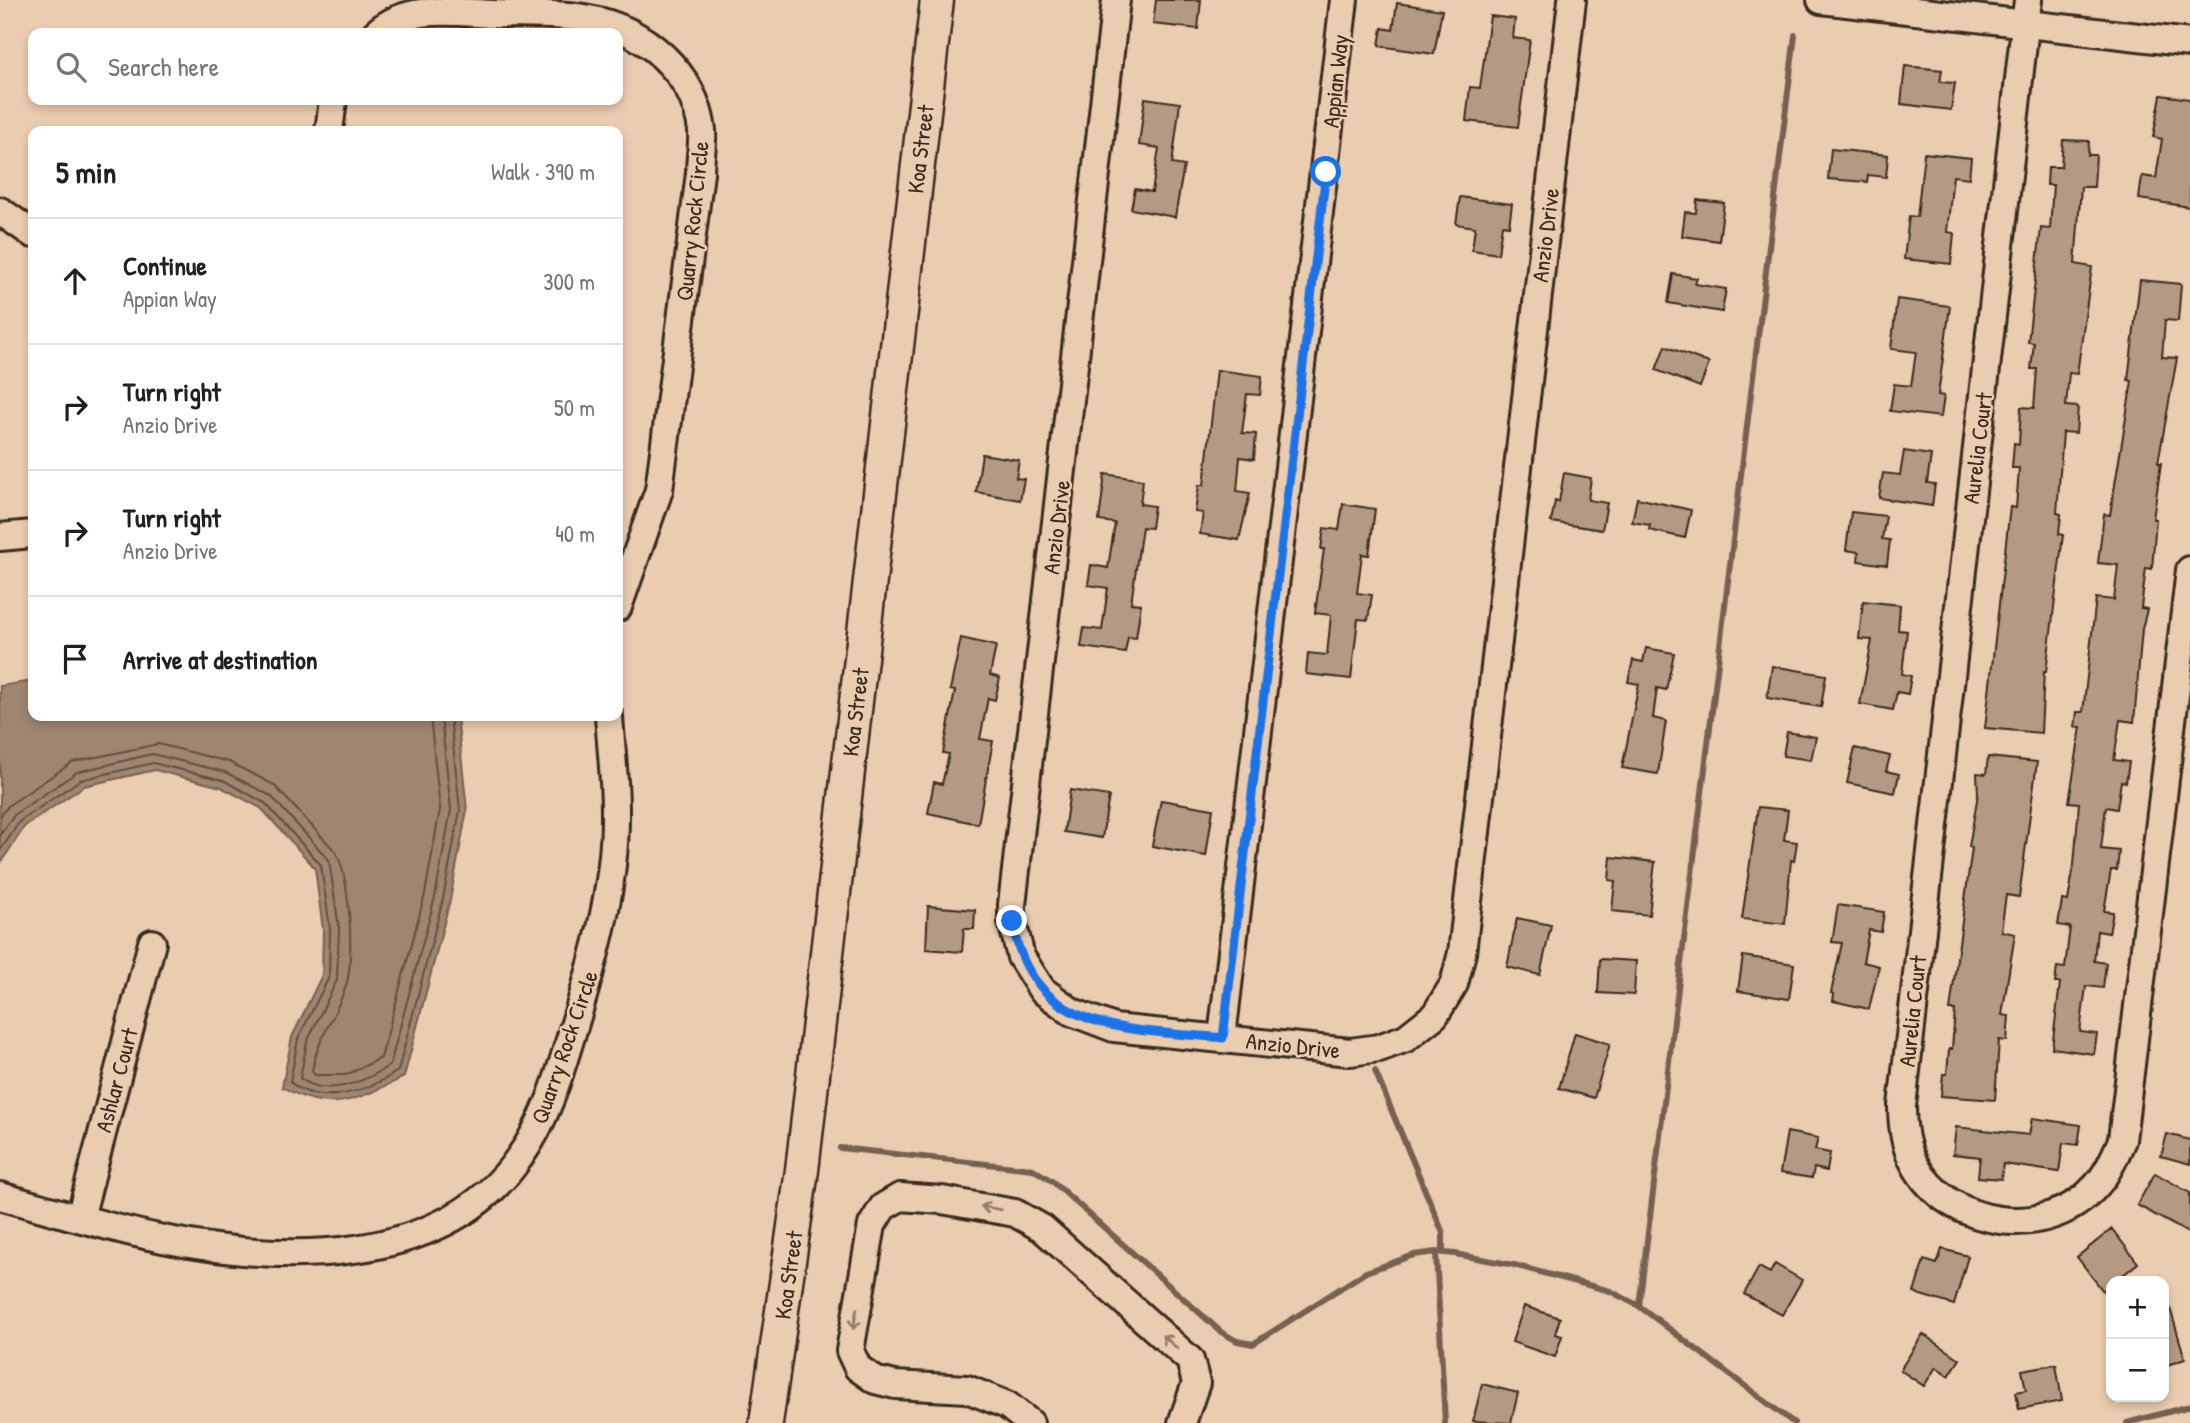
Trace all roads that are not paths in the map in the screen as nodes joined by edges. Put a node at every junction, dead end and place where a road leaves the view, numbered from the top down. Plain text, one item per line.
1 (937, 0) edge
2 (1116, 0) edge
3 (1344, 0) edge
4 (1573, 0) edge
5 (1822, 0) edge
6 (2027, 11) edge
7 (384, 28) edge
8 (2190, 43) edge
9 (333, 105) edge
10 (330, 126) edge
11 (0, 211) edge
12 (28, 231) edge
13 (28, 534) edge
14 (0, 537) edge
15 (2190, 570) edge
16 (623, 593) edge
17 (609, 721) edge
18 (152, 943) dead end
19 (1223, 1038) junction
20 (0, 1196) edge
21 (80, 1218) junction
22 (766, 1423) edge
23 (1030, 1423) edge
24 (1182, 1423) edge

1 - 22 main road, Koa Street
2 - 19 street, Anzio Drive
3 - 19 street, Appian Way
4 - 19 street, Anzio Drive
5 - 6 street
6 - 8 street
6 - 15 street, Aurelia Court
7 - 16 street, Quarry Rock Circle
9 - 10 street
11 - 12 street
13 - 14 street
17 - 21 street, Quarry Rock Circle
18 - 21 street, Ashlar Court
20 - 21 street, Quarry Rock Circle
24 -> 23 street

